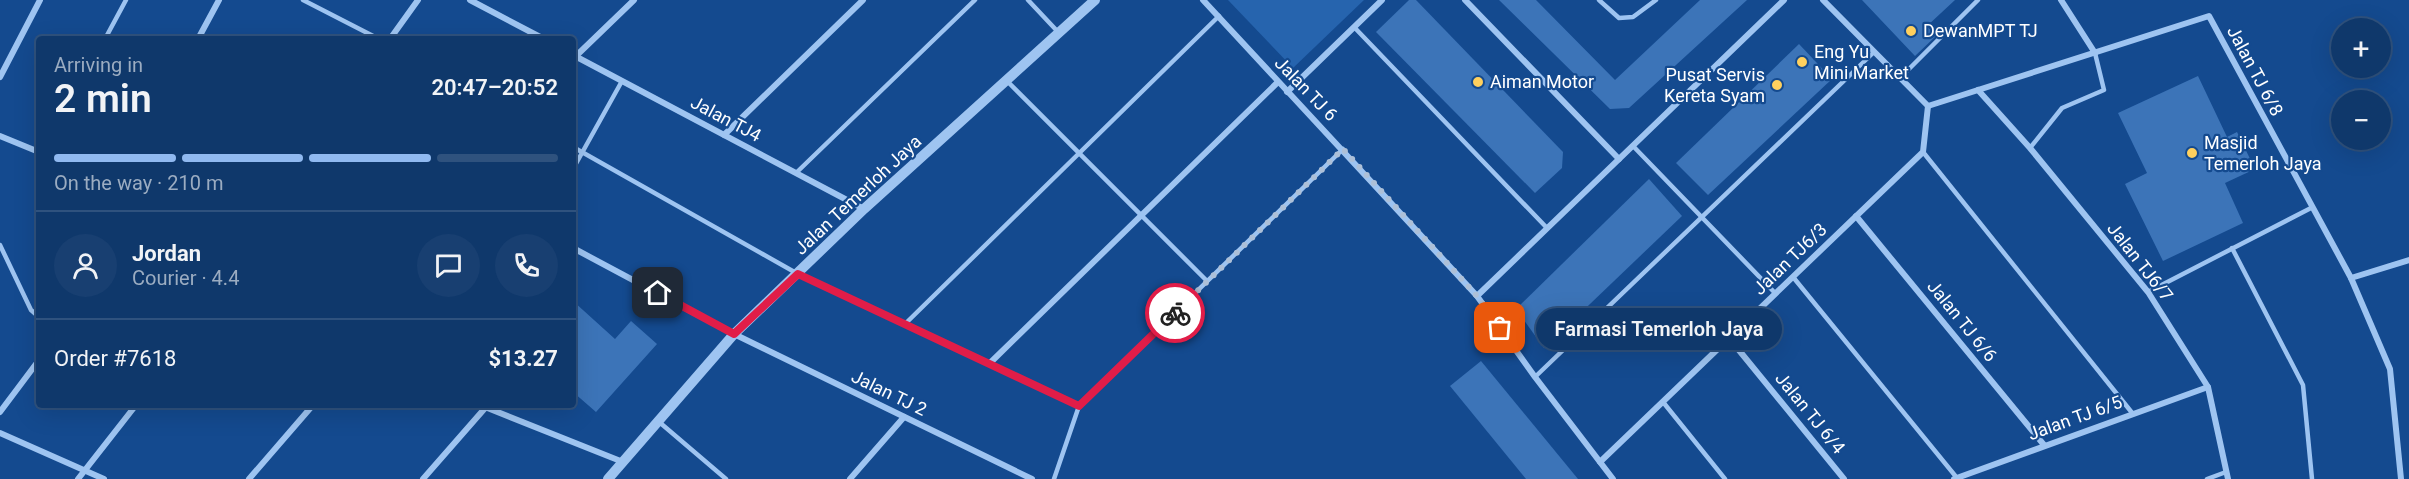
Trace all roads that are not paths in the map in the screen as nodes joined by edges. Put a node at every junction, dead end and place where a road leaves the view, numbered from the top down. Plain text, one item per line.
1 (40, 0) edge
2 (126, 0) edge
3 (219, 0) edge
4 (303, 0) edge
5 (418, 0) edge
6 (470, 0) edge
7 (634, 0) edge
8 (862, 0) edge
9 (975, 0) edge
10 (1028, 0) edge
11 (1095, 0) edge
12 (1203, 0) edge
13 (1382, 0) edge
14 (1465, 0) edge
15 (1599, 0) edge
16 (1656, 0) edge
17 (1784, 0) edge
18 (1822, 0) edge
19 (1978, 0) edge
20 (2061, 0) edge
21 (314, 2) edge
22 (1219, 16) junction
23 (1354, 27) junction
24 (1059, 33) junction
25 (107, 36) edge
26 (200, 36) edge
27 (374, 36) edge
28 (392, 36) edge
29 (537, 36) edge
30 (1874, 52) junction
31 (576, 53) edge
32 (2096, 53) junction
33 (576, 56) edge
34 (0, 77) edge
35 (1900, 78) junction
36 (622, 81) junction
37 (1007, 81) junction
38 (1278, 82) junction
39 (1978, 90) junction
40 (1287, 92) junction
41 (1928, 106) junction
42 (724, 135) junction
43 (0, 136) edge
44 (1633, 146) junction
45 (2030, 148) junction
46 (576, 149) edge
47 (1343, 149) junction
48 (36, 151) edge
49 (582, 152) junction
50 (1080, 152) junction
51 (1923, 152) junction
52 (1619, 159) junction
53 (576, 163) edge
54 (796, 173) junction
55 (2311, 208) junction
56 (864, 209) junction
57 (1142, 215) junction
58 (1856, 216) junction
59 (1702, 217) junction
60 (1547, 228) junction
61 (0, 245) edge
62 (2232, 248) junction
63 (576, 250) edge
64 (2409, 260) edge
65 (798, 274) junction
66 (1793, 277) junction
67 (2351, 278) junction
68 (1207, 281) junction
69 (2148, 292) junction
70 (1775, 293) junction
71 (1477, 296) junction
72 (36, 314) edge
73 (905, 324) junction
74 (734, 334) junction
75 (1729, 338) junction
76 (990, 363) junction
77 (36, 364) edge
78 (1535, 377) junction
79 (2208, 387) junction
80 (1663, 402) junction
81 (1079, 406) junction
82 (134, 408) edge
83 (310, 408) edge
84 (481, 408) edge
85 (488, 408) edge
86 (0, 411) edge
87 (2133, 414) junction
88 (904, 417) junction
89 (658, 421) junction
90 (0, 433) edge
91 (2044, 445) junction
92 (623, 462) junction
93 (1599, 462) junction
94 (84, 470) junction
95 (1019, 476) edge
96 (2227, 476) edge
97 (1955, 478) edge
98 (78, 479) edge
99 (104, 479) edge
100 (249, 479) edge
101 (423, 479) edge
102 (608, 479) edge
103 (726, 479) edge
104 (850, 479) edge
105 (1032, 479) edge
106 (1054, 479) edge
107 (1613, 479) edge
108 (1725, 479) edge
109 (1844, 479) edge
110 (2207, 479) edge
111 (2312, 479) edge
112 (2401, 479) edge

1 - 34 street
2 - 25 lane
3 - 26 street
4 - 21 lane
5 - 28 street
6 - 29 street
7 - 31 street
8 - 42 street
9 - 54 lane
10 - 24 lane
11 - 24 street, Jalan Temerloh Jaya
12 - 22 street, Jalan TJ 6
13 - 23 street
14 - 52 street
15 - 16 lane
17 - 44 street
18 - 30 street
19 - 35 lane
20 - 32 street
21 - 27 lane
22 - 38 street, Jalan TJ 6
22 - 50 lane
23 - 40 street
23 - 60 lane
24 - 37 street, Jalan Temerloh Jaya
30 - 35 street
30 - 59 lane
32 - 39 street, Jalan TJ 6/8
32 - 45 lane
32 - 55 street, Jalan TJ 6/8
33 - 36 street, Jalan TJ4
35 - 41 street
36 - 42 street, Jalan TJ4
36 - 49 lane
37 - 50 lane
37 - 56 street, Jalan Temerloh Jaya
38 - 40 street, Jalan TJ 6
38 - 57 street
39 - 41 street, Jalan TJ 6/8
39 - 45 street, Jalan TJ6/7
40 - 47 street, Jalan TJ 6
41 - 51 street
42 - 54 street, Jalan TJ4
43 - 48 street
44 - 52 street
44 - 59 lane
45 - 69 street, Jalan TJ6/7
46 - 49 lane
47 - 68 lane
47 - 71 street, Jalan TJ 6
49 - 53 lane
49 - 65 lane
50 - 57 lane
50 - 73 lane
51 - 58 street, Jalan TJ6/3
51 - 87 lane
52 - 60 street
54 - 56 street, Jalan TJ4
55 - 62 lane
55 - 67 street, Jalan TJ 6/8
56 - 65 street, Jalan Temerloh Jaya
57 - 68 lane
57 - 76 street
58 - 66 street, Jalan TJ6/3
58 - 91 street, Jalan TJ 6/6
59 - 70 lane
59 - 78 lane
60 - 71 street
61 - 72 lane
62 - 69 lane
62 - 111 lane
63 - 74 street, Jalan TJ 2
64 - 67 street
65 - 73 lane
65 - 74 street, Jalan Temerloh Jaya
66 - 70 street, Jalan TJ6/3
66 - 97 lane
67 - 112 street, Jalan TJ 6/8
68 - 81 lane
69 - 79 street, Jalan TJ6/7
70 - 75 street, Jalan TJ6/3
71 - 78 street, Jalan TJ 6
73 - 76 lane
74 - 88 street, Jalan TJ 2
74 - 89 street, Jalan Temerloh Jaya
75 - 80 street, Jalan TJ6/3
75 - 109 street, Jalan TJ 6/4
76 - 81 lane
77 - 86 street
78 - 93 street, Jalan TJ 6
79 - 87 street, Jalan TJ 6/5
79 - 96 street, Jalan TJ6/7
80 - 93 street, Jalan TJ6/3
80 - 108 lane
81 - 106 lane
82 - 94 street
83 - 100 street
84 - 101 street
85 - 92 street
87 - 91 street, Jalan TJ 6/5
88 - 95 street, Jalan TJ 2
88 - 104 street
89 - 92 street, Jalan Temerloh Jaya
89 - 103 lane
90 - 94 street
91 - 97 street, Jalan TJ 6/5
92 - 102 street, Jalan Temerloh Jaya
93 - 107 street, Jalan TJ 6
94 - 98 street
94 - 99 street
95 - 105 street, Jalan TJ 2
96 - 110 lane

